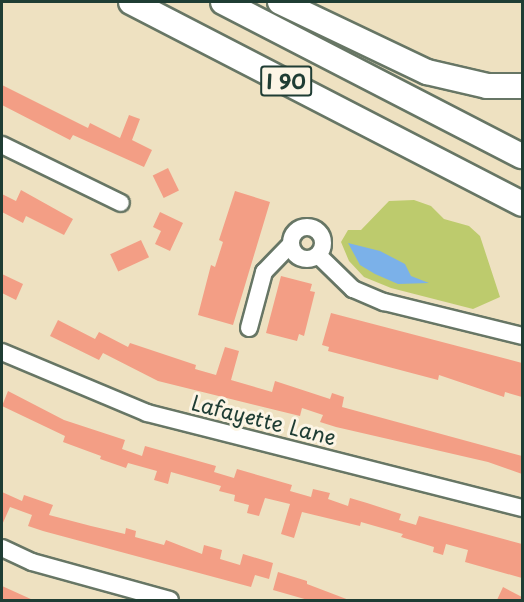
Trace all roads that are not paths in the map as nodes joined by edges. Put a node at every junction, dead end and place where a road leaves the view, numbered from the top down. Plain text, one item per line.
1 (130, 2) edge
2 (223, 2) edge
3 (280, 2) edge
4 (522, 86) edge
5 (2, 145) edge
6 (522, 156) edge
7 (121, 203) dead end
8 (522, 204) edge
9 (291, 244) junction
10 (318, 255) junction
11 (249, 328) dead end
12 (522, 336) edge
13 (2, 352) edge
14 (522, 508) edge
15 (2, 548) edge
16 (170, 600) edge

1 - 8 highway, I 90
2 - 6 highway, I 90
3 - 4 highway
5 - 7 street
9 - 10 street
9 - 10 street
9 - 11 street
10 - 12 street
13 - 14 street, Lafayette Lane
15 - 16 street

